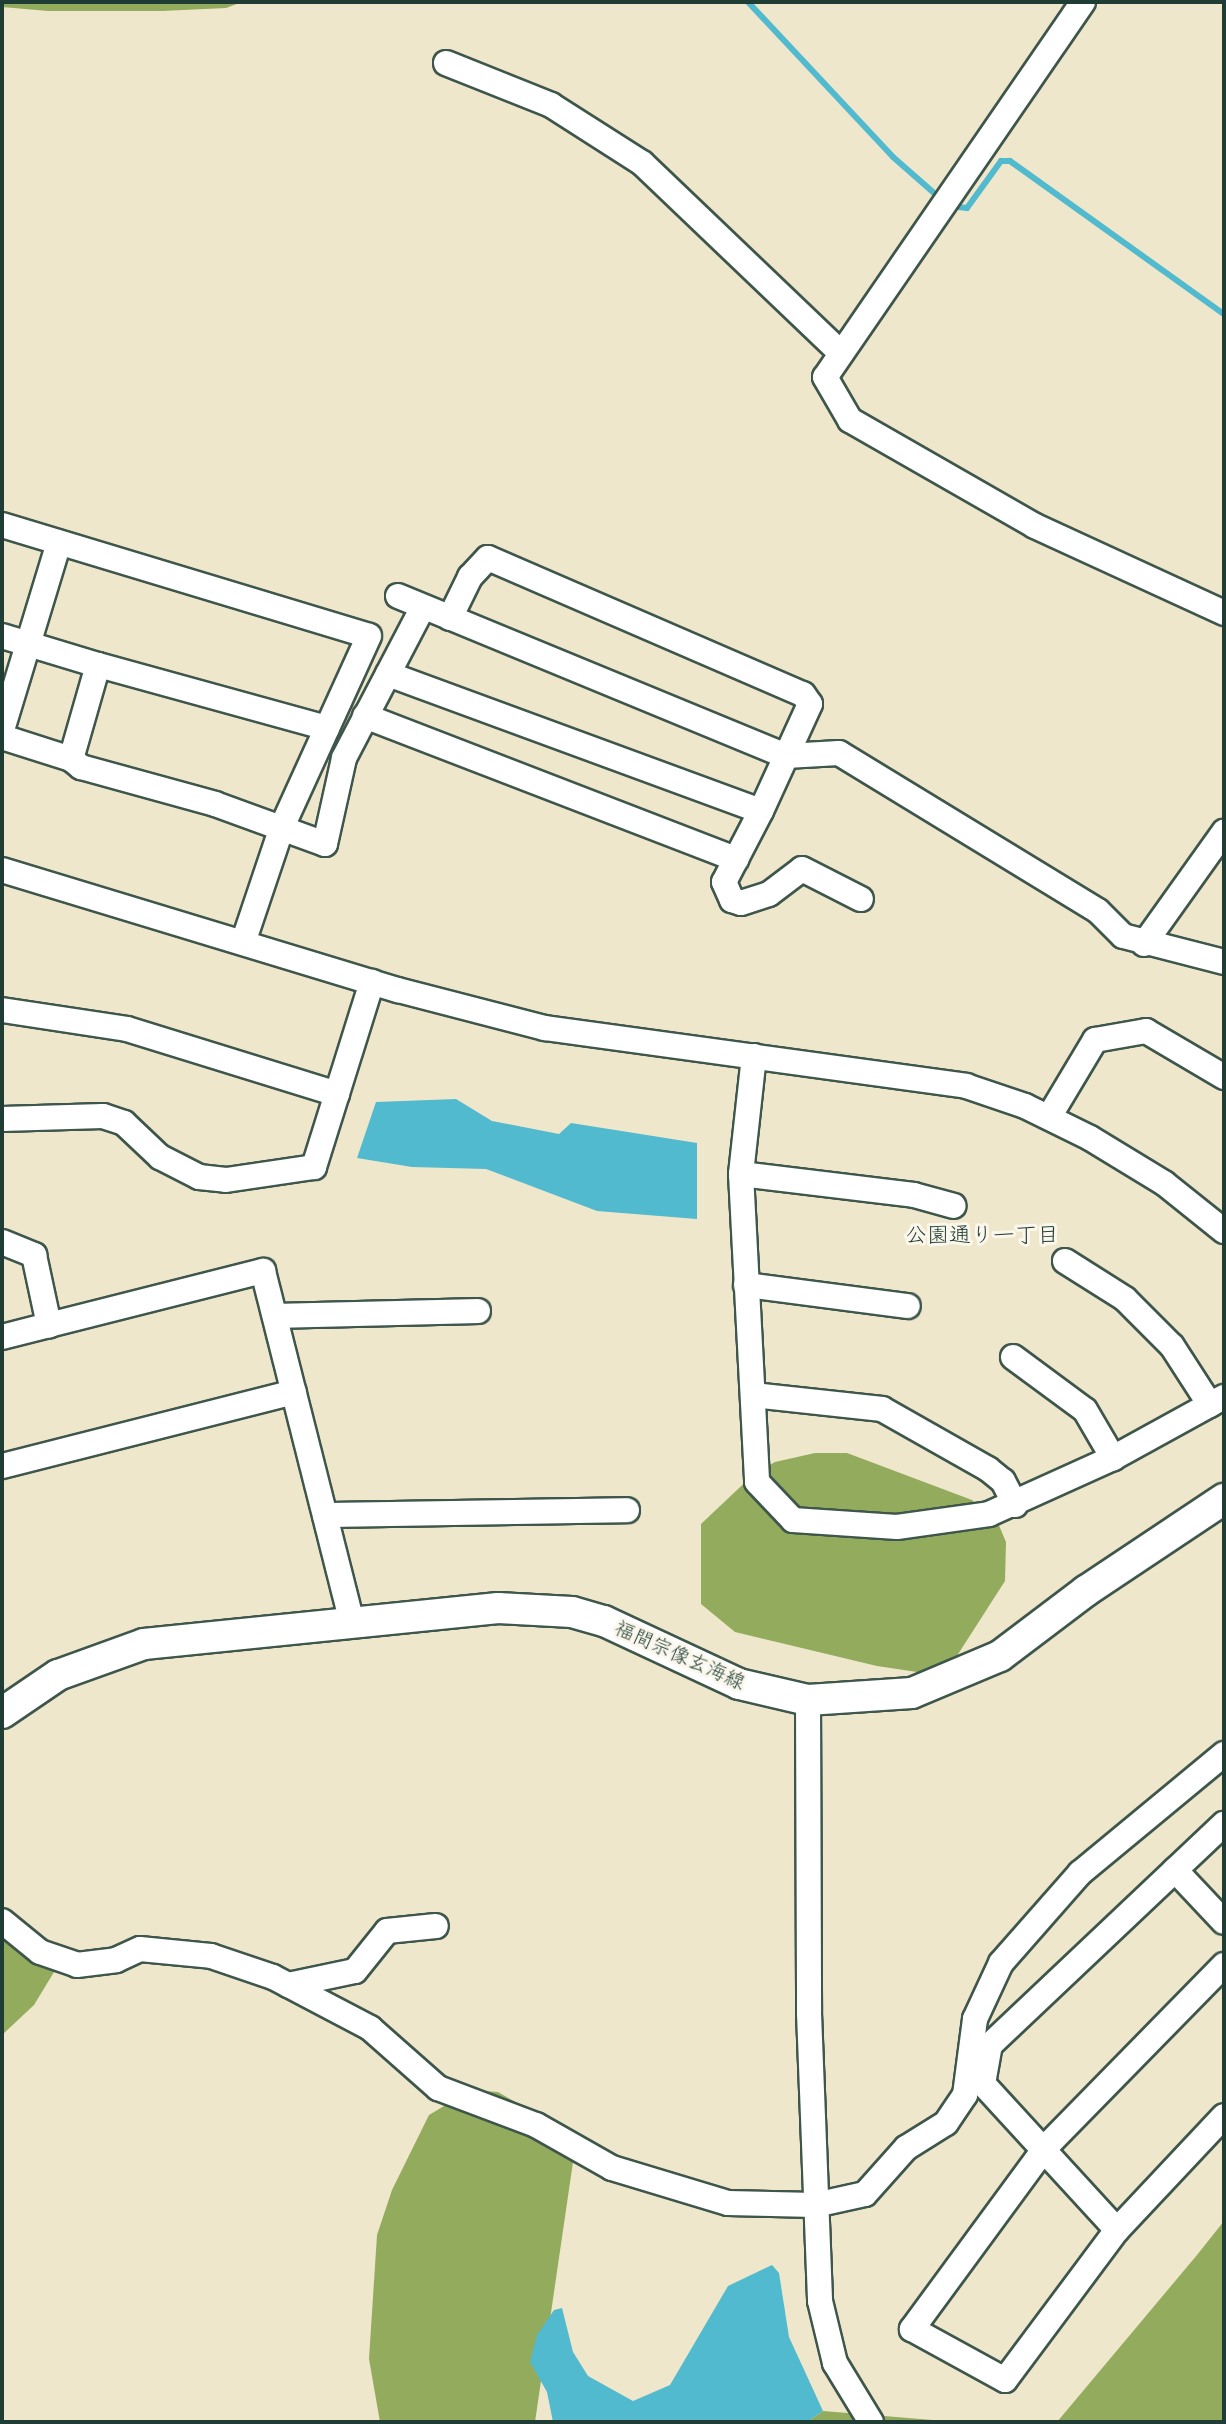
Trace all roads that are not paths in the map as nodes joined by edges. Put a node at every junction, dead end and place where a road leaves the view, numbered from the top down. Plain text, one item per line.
1 (1083, 2) edge
2 (446, 63) dead end
3 (841, 353) junction
4 (2, 525) edge
5 (59, 542) junction
6 (398, 596) dead end
7 (423, 607) junction
8 (1224, 613) edge
9 (450, 618) junction
10 (2, 636) edge
11 (28, 643) junction
12 (98, 665) junction
13 (388, 674) junction
14 (365, 716) junction
15 (327, 728) junction
16 (2, 730) edge
17 (2, 737) edge
18 (786, 756) junction
19 (71, 759) junction
20 (761, 811) junction
21 (282, 827) junction
22 (1224, 832) edge
23 (736, 859) junction
24 (3, 875) edge
25 (861, 899) dead end
26 (243, 943) junction
27 (1144, 944) junction
28 (1224, 962) edge
29 (372, 982) junction
30 (2, 1010) edge
31 (754, 1056) junction
32 (1224, 1077) edge
33 (337, 1094) junction
34 (1049, 1117) junction
35 (2, 1119) edge
36 (741, 1174) junction
37 (954, 1206) dead end
38 (1224, 1231) edge
39 (2, 1242) edge
40 (1065, 1261) dead end
41 (746, 1285) junction
42 (908, 1306) dead end
43 (478, 1311) dead end
44 (275, 1316) junction
45 (49, 1325) junction
46 (2, 1337) edge
47 (1013, 1357) dead end
48 (294, 1392) junction
49 (753, 1395) junction
50 (1217, 1401) edge
51 (1113, 1458) junction
52 (2, 1466) edge
53 (1224, 1499) edge
54 (1015, 1505) junction
55 (627, 1510) dead end
56 (325, 1515) junction
57 (352, 1623) junction
58 (808, 1712) junction
59 (2, 1713) edge
60 (1224, 1754) edge
61 (1224, 1824) edge
62 (1175, 1870) junction
63 (2, 1921) edge
64 (1224, 1922) edge
65 (436, 1926) dead end
66 (1224, 1965) edge
67 (288, 1985) junction
68 (1224, 2116) edge
69 (1045, 2148) junction
70 (815, 2205) junction
71 (1117, 2230) junction
72 (871, 2422) edge

1 - 3 street
2 - 3 street
3 - 8 street
4 - 5 street
5 - 11 street
5 - 15 street
6 - 7 street
7 - 9 street
7 - 13 street
9 - 18 street
9 - 18 street
10 - 11 street
11 - 12 street
11 - 16 street
12 - 15 street
12 - 19 street
13 - 14 street
13 - 20 street
14 - 21 street
14 - 23 street
15 - 21 street
17 - 19 street
18 - 20 street
18 - 27 street
19 - 21 street
20 - 23 street
21 - 26 street
22 - 27 street
23 - 25 street
24 - 26 street
26 - 29 street
27 - 28 street
29 - 31 street
29 - 33 street
30 - 33 street
31 - 34 street
31 - 36 street
32 - 34 street
33 - 35 street
34 - 38 street
36 - 37 street
36 - 41 street
39 - 45 street
40 - 50 street
41 - 42 street
41 - 49 street
43 - 44 street
44 - 45 street
44 - 48 street
45 - 46 street
47 - 51 street
48 - 52 street
48 - 56 street
49 - 54 street
49 - 54 street
50 - 51 street
51 - 54 street
53 - 58 main road, 福間宗像玄海線
55 - 56 street
56 - 57 street
57 - 58 main road, 福間宗像玄海線
57 - 59 main road, 福間宗像玄海線
58 - 70 street
60 - 70 street
61 - 62 street
62 - 64 street
62 - 69 street
63 - 67 street
65 - 67 street
66 - 69 street
67 - 70 street
68 - 71 street
69 - 71 street
69 - 71 street
70 - 72 street

